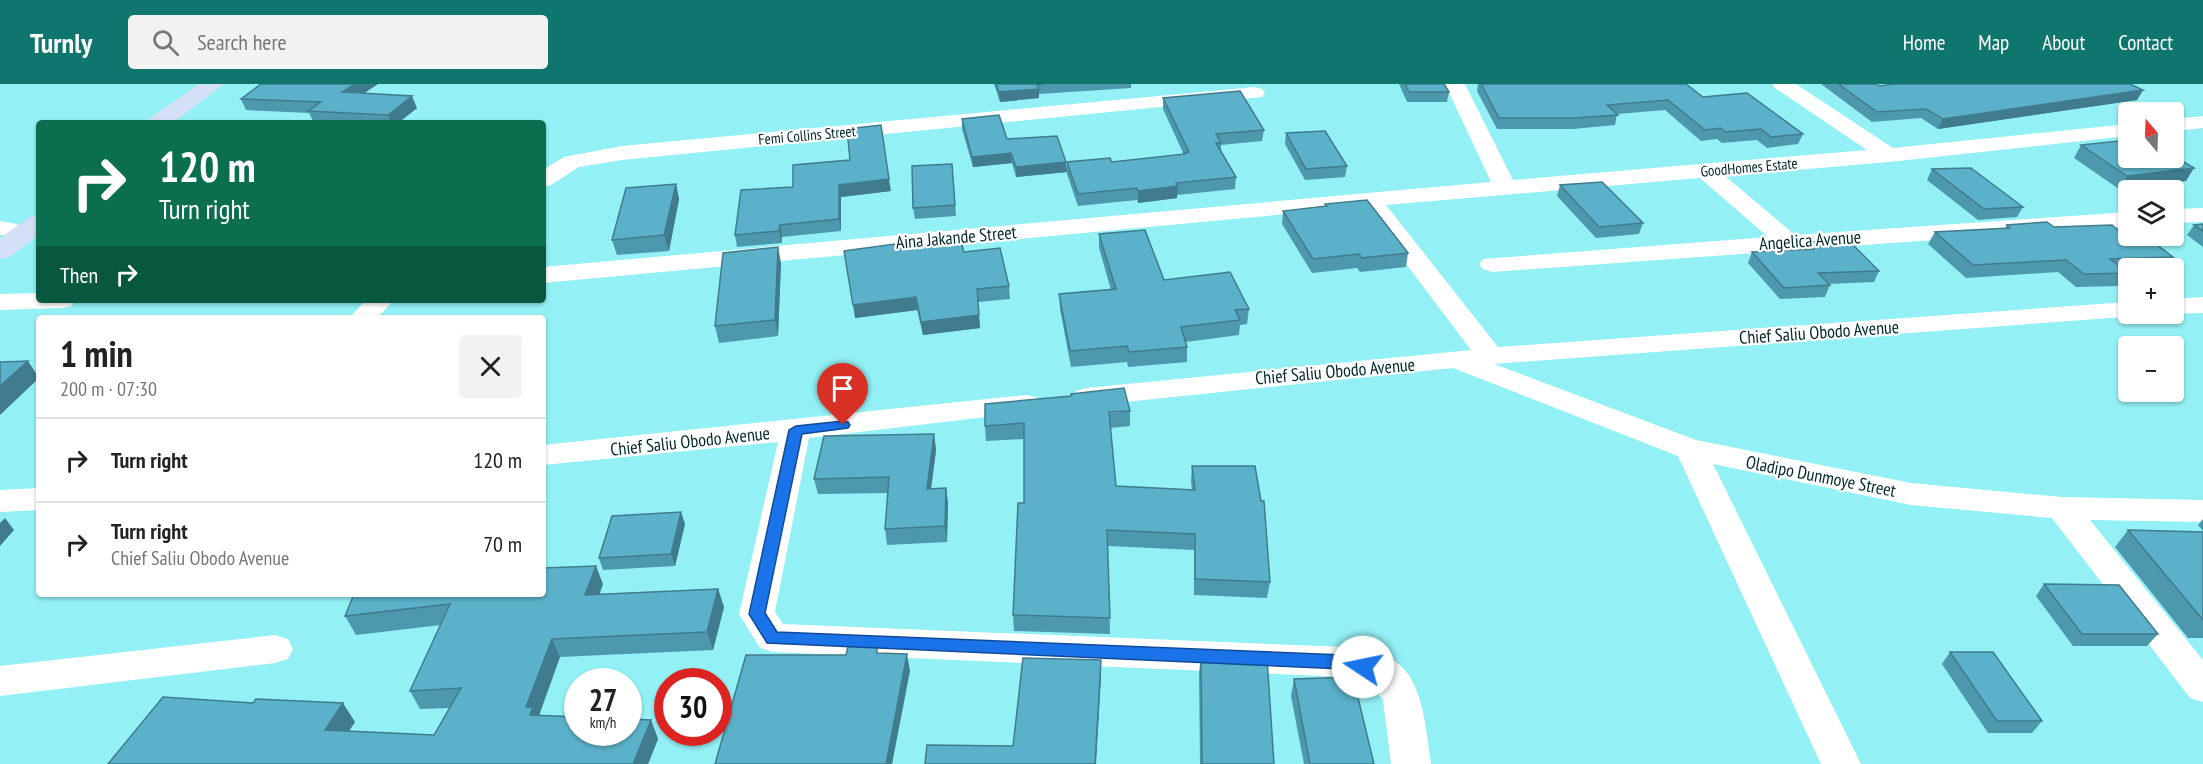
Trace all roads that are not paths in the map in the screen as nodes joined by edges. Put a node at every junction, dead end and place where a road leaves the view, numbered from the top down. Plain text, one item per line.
1 (213, 84) edge
2 (231, 84) edge
3 (1454, 84) edge
4 (1782, 84) edge
5 (1255, 93) dead end
6 (162, 120) edge
7 (181, 120) edge
8 (2203, 122) edge
9 (2184, 124) edge
10 (2118, 131) edge
11 (1889, 155) junction
12 (1706, 171) junction
13 (546, 178) edge
14 (1505, 187) junction
15 (1369, 198) junction
16 (36, 209) edge
17 (2203, 214) edge
18 (2184, 215) edge
19 (2118, 220) edge
20 (36, 224) edge
21 (2, 236) edge
22 (1788, 242) junction
23 (1492, 264) dead end
24 (546, 275) edge
25 (36, 301) edge
26 (0, 302) edge
27 (378, 303) edge
28 (2203, 305) edge
29 (2184, 306) edge
30 (2118, 311) edge
31 (365, 315) edge
32 (1490, 356) junction
33 (1456, 359) junction
34 (796, 430) junction
35 (1689, 449) junction
36 (546, 455) edge
37 (36, 499) edge
38 (0, 501) edge
39 (2062, 508) junction
40 (2203, 511) edge
41 (274, 648) dead end
42 (0, 681) edge
43 (2203, 687) edge
44 (1411, 764) edge
45 (1841, 764) edge

1 - 6 main road
2 - 7 main road
3 - 14 street
4 - 11 street
5 - 13 street, Femi Collins Street
8 - 9 street
10 - 11 street, GoodHomes Estate
11 - 12 street, GoodHomes Estate
12 - 14 street, GoodHomes Estate
12 - 22 street
14 - 15 street, GoodHomes Estate
15 - 24 street, Aina Jakande Street
15 - 32 street
16 - 21 main road
17 - 18 street
19 - 22 street, Angelica Avenue
20 - 21 main road
22 - 23 street, Angelica Avenue
25 - 26 street
27 - 31 street
28 - 29 street
30 - 32 street, Chief Saliu Obodo Avenue
32 - 33 street, Chief Saliu Obodo Avenue
33 - 34 street, Chief Saliu Obodo Avenue
33 - 35 street, Oladipo Dunmoye Street
34 - 36 street, Chief Saliu Obodo Avenue
34 - 44 street
35 - 39 street, Oladipo Dunmoye Street
35 - 45 street
37 - 38 street
39 - 40 street, Oladipo Dunmoye Street
39 - 43 street
41 - 42 street

